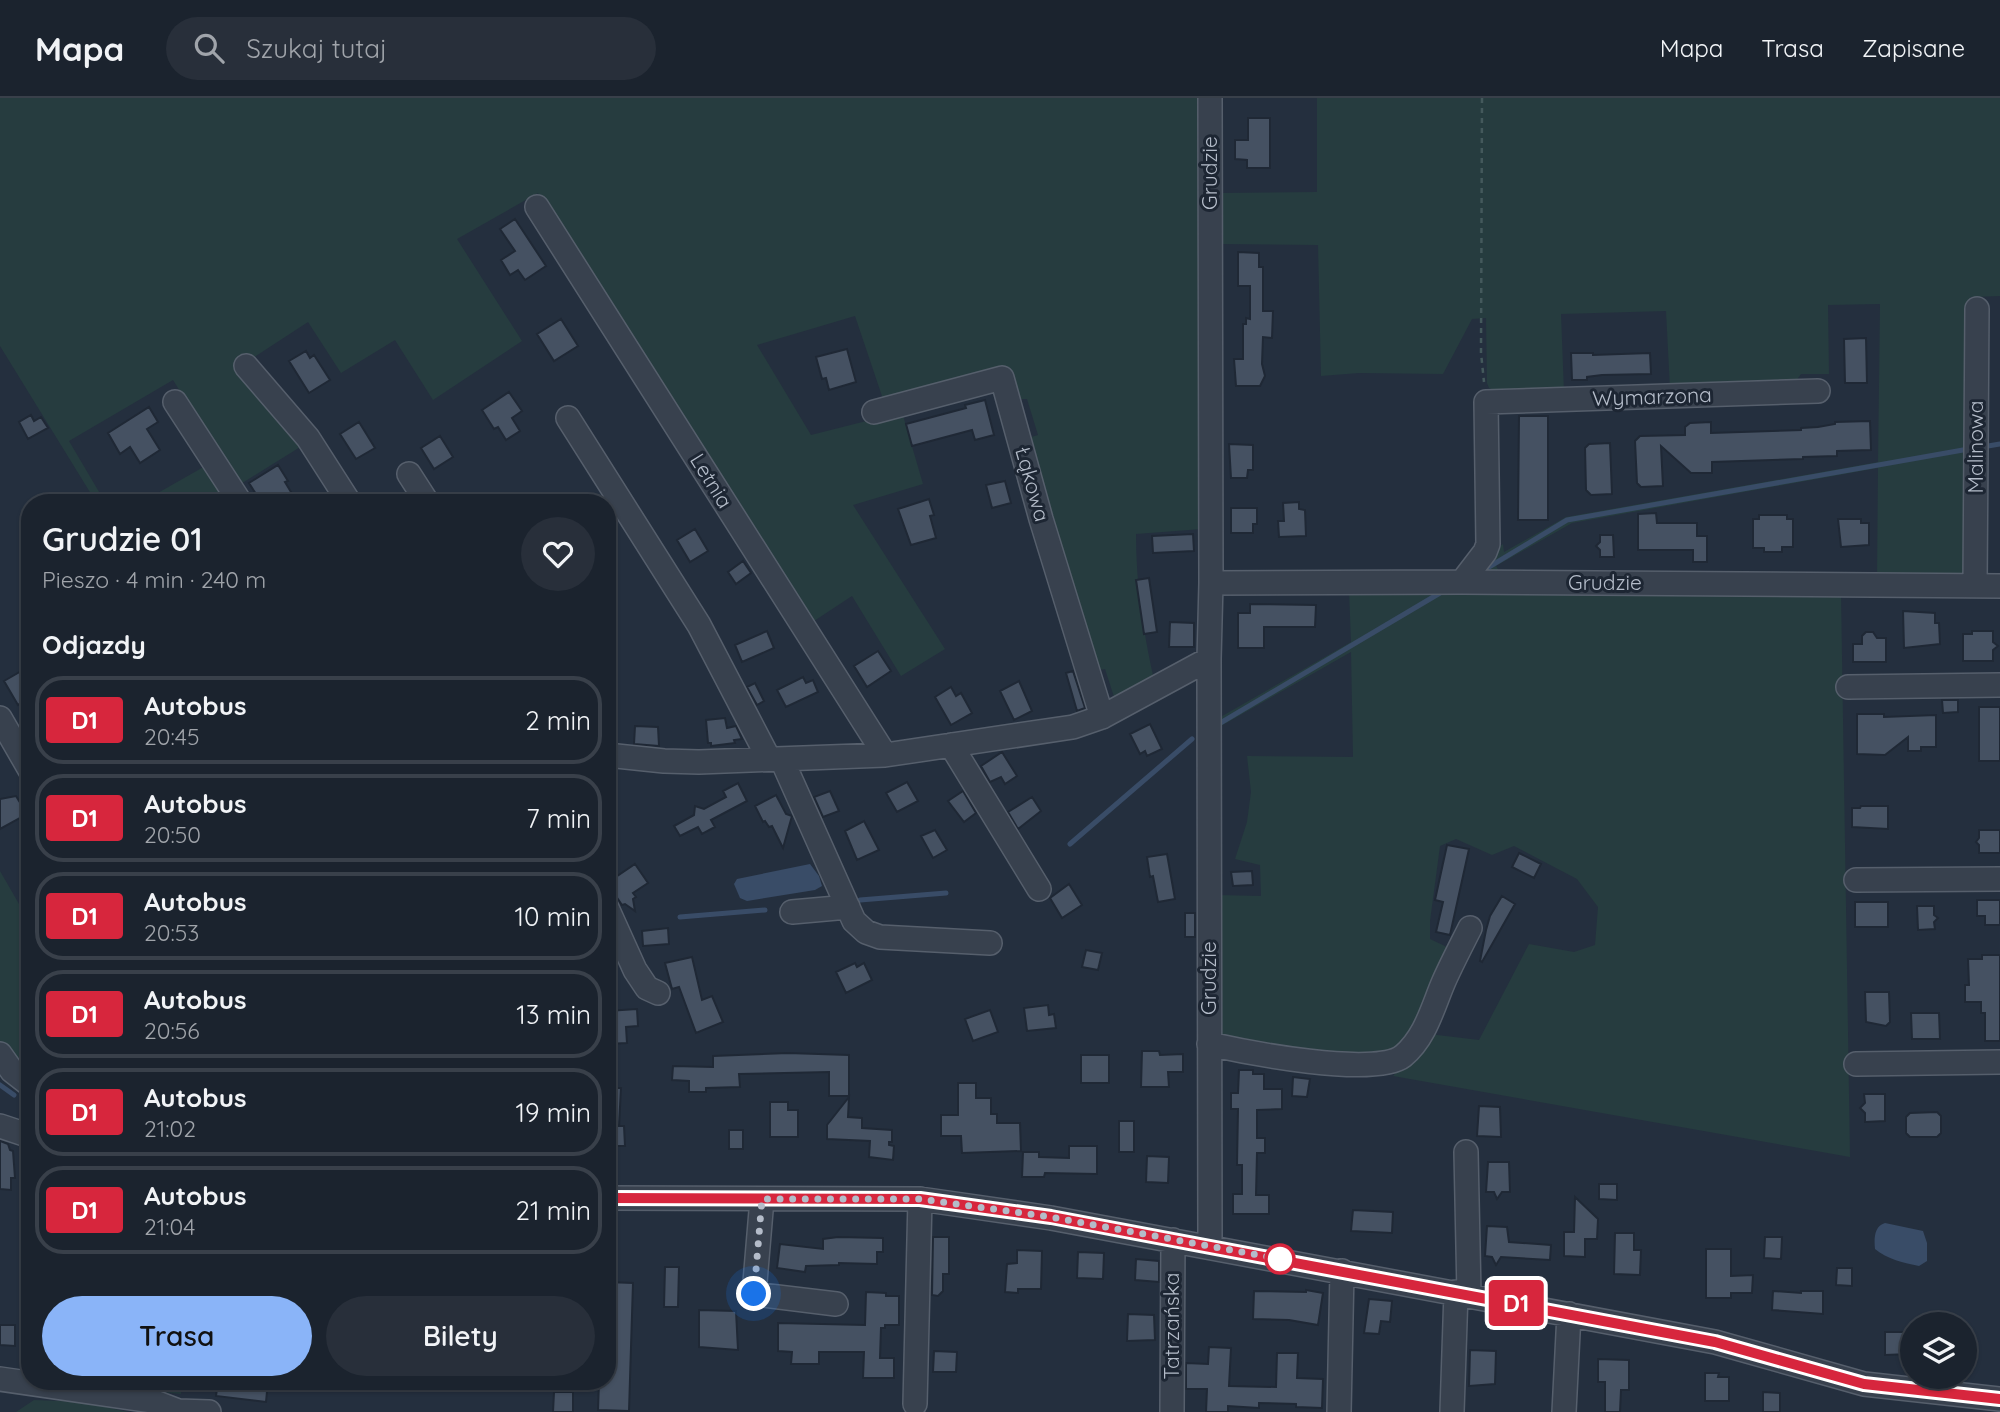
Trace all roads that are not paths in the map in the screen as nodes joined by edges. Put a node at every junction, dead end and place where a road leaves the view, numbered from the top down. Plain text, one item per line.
1 (1210, 98) edge
2 (537, 207) dead end
3 (1977, 309) dead end
4 (246, 366) dead end
5 (1818, 391) dead end
6 (176, 402) dead end
7 (874, 412) dead end
8 (568, 418) dead end
9 (409, 474) dead end
10 (235, 494) edge
11 (344, 494) edge
12 (422, 494) edge
13 (1462, 582) junction
14 (1211, 583) junction
15 (1975, 585) junction
16 (2000, 586) edge
17 (1209, 659) junction
18 (2000, 685) edge
19 (1848, 687) dead end
20 (1102, 717) junction
21 (0, 718) edge
22 (951, 745) junction
23 (21, 754) edge
24 (885, 755) junction
25 (616, 756) edge
26 (775, 760) junction
27 (2000, 879) edge
28 (1856, 880) dead end
29 (1040, 889) dead end
30 (848, 907) junction
31 (792, 912) dead end
32 (616, 928) edge
33 (1470, 928) dead end
34 (990, 943) dead end
35 (658, 993) dead end
36 (1209, 1044) junction
37 (0, 1054) edge
38 (2000, 1062) edge
39 (1856, 1064) dead end
40 (21, 1078) edge
41 (0, 1126) edge
42 (21, 1128) edge
43 (1466, 1152) dead end
44 (616, 1198) edge
45 (762, 1199) junction
46 (920, 1199) junction
47 (1173, 1240) junction
48 (1210, 1247) junction
49 (1342, 1271) junction
50 (1462, 1293) junction
51 (836, 1304) dead end
52 (1569, 1314) junction
53 (0, 1379) edge
54 (21, 1382) edge
55 (76, 1390) edge
56 (2000, 1399) edge
57 (915, 1404) dead end
58 (209, 1412) edge
59 (1172, 1412) edge
60 (1339, 1412) edge
61 (1452, 1412) edge
62 (1564, 1412) edge

1 - 14 street, Grudzie
2 - 24 street, Letnia
3 - 15 street, Malinowa
4 - 11 street
5 - 13 street, Wymarzona
6 - 10 street
7 - 20 street, Łąkowa
8 - 26 street
9 - 12 street
13 - 14 street, Grudzie
13 - 15 street, Grudzie
14 - 17 street, Grudzie
15 - 16 street, Grudzie
17 - 20 street
17 - 36 street, Grudzie
18 - 19 street
20 - 22 street
21 - 23 street
22 - 24 street
22 - 29 street
24 - 26 street
25 - 26 street
26 - 30 street
27 - 28 street
30 - 31 street
30 - 34 street
32 - 35 street
33 - 36 street
36 - 48 street, Grudzie
37 - 40 street
38 - 39 street
41 - 42 street
43 - 50 street
44 - 45 street
45 - 46 street
45 - 51 street
46 - 47 street
46 - 57 street
47 - 48 street
47 - 59 street, Tatrzańska
48 - 49 street
49 - 50 street
49 - 60 street
50 - 52 street
50 - 61 street
52 - 56 street
52 - 62 street
53 - 54 street
55 - 58 street

